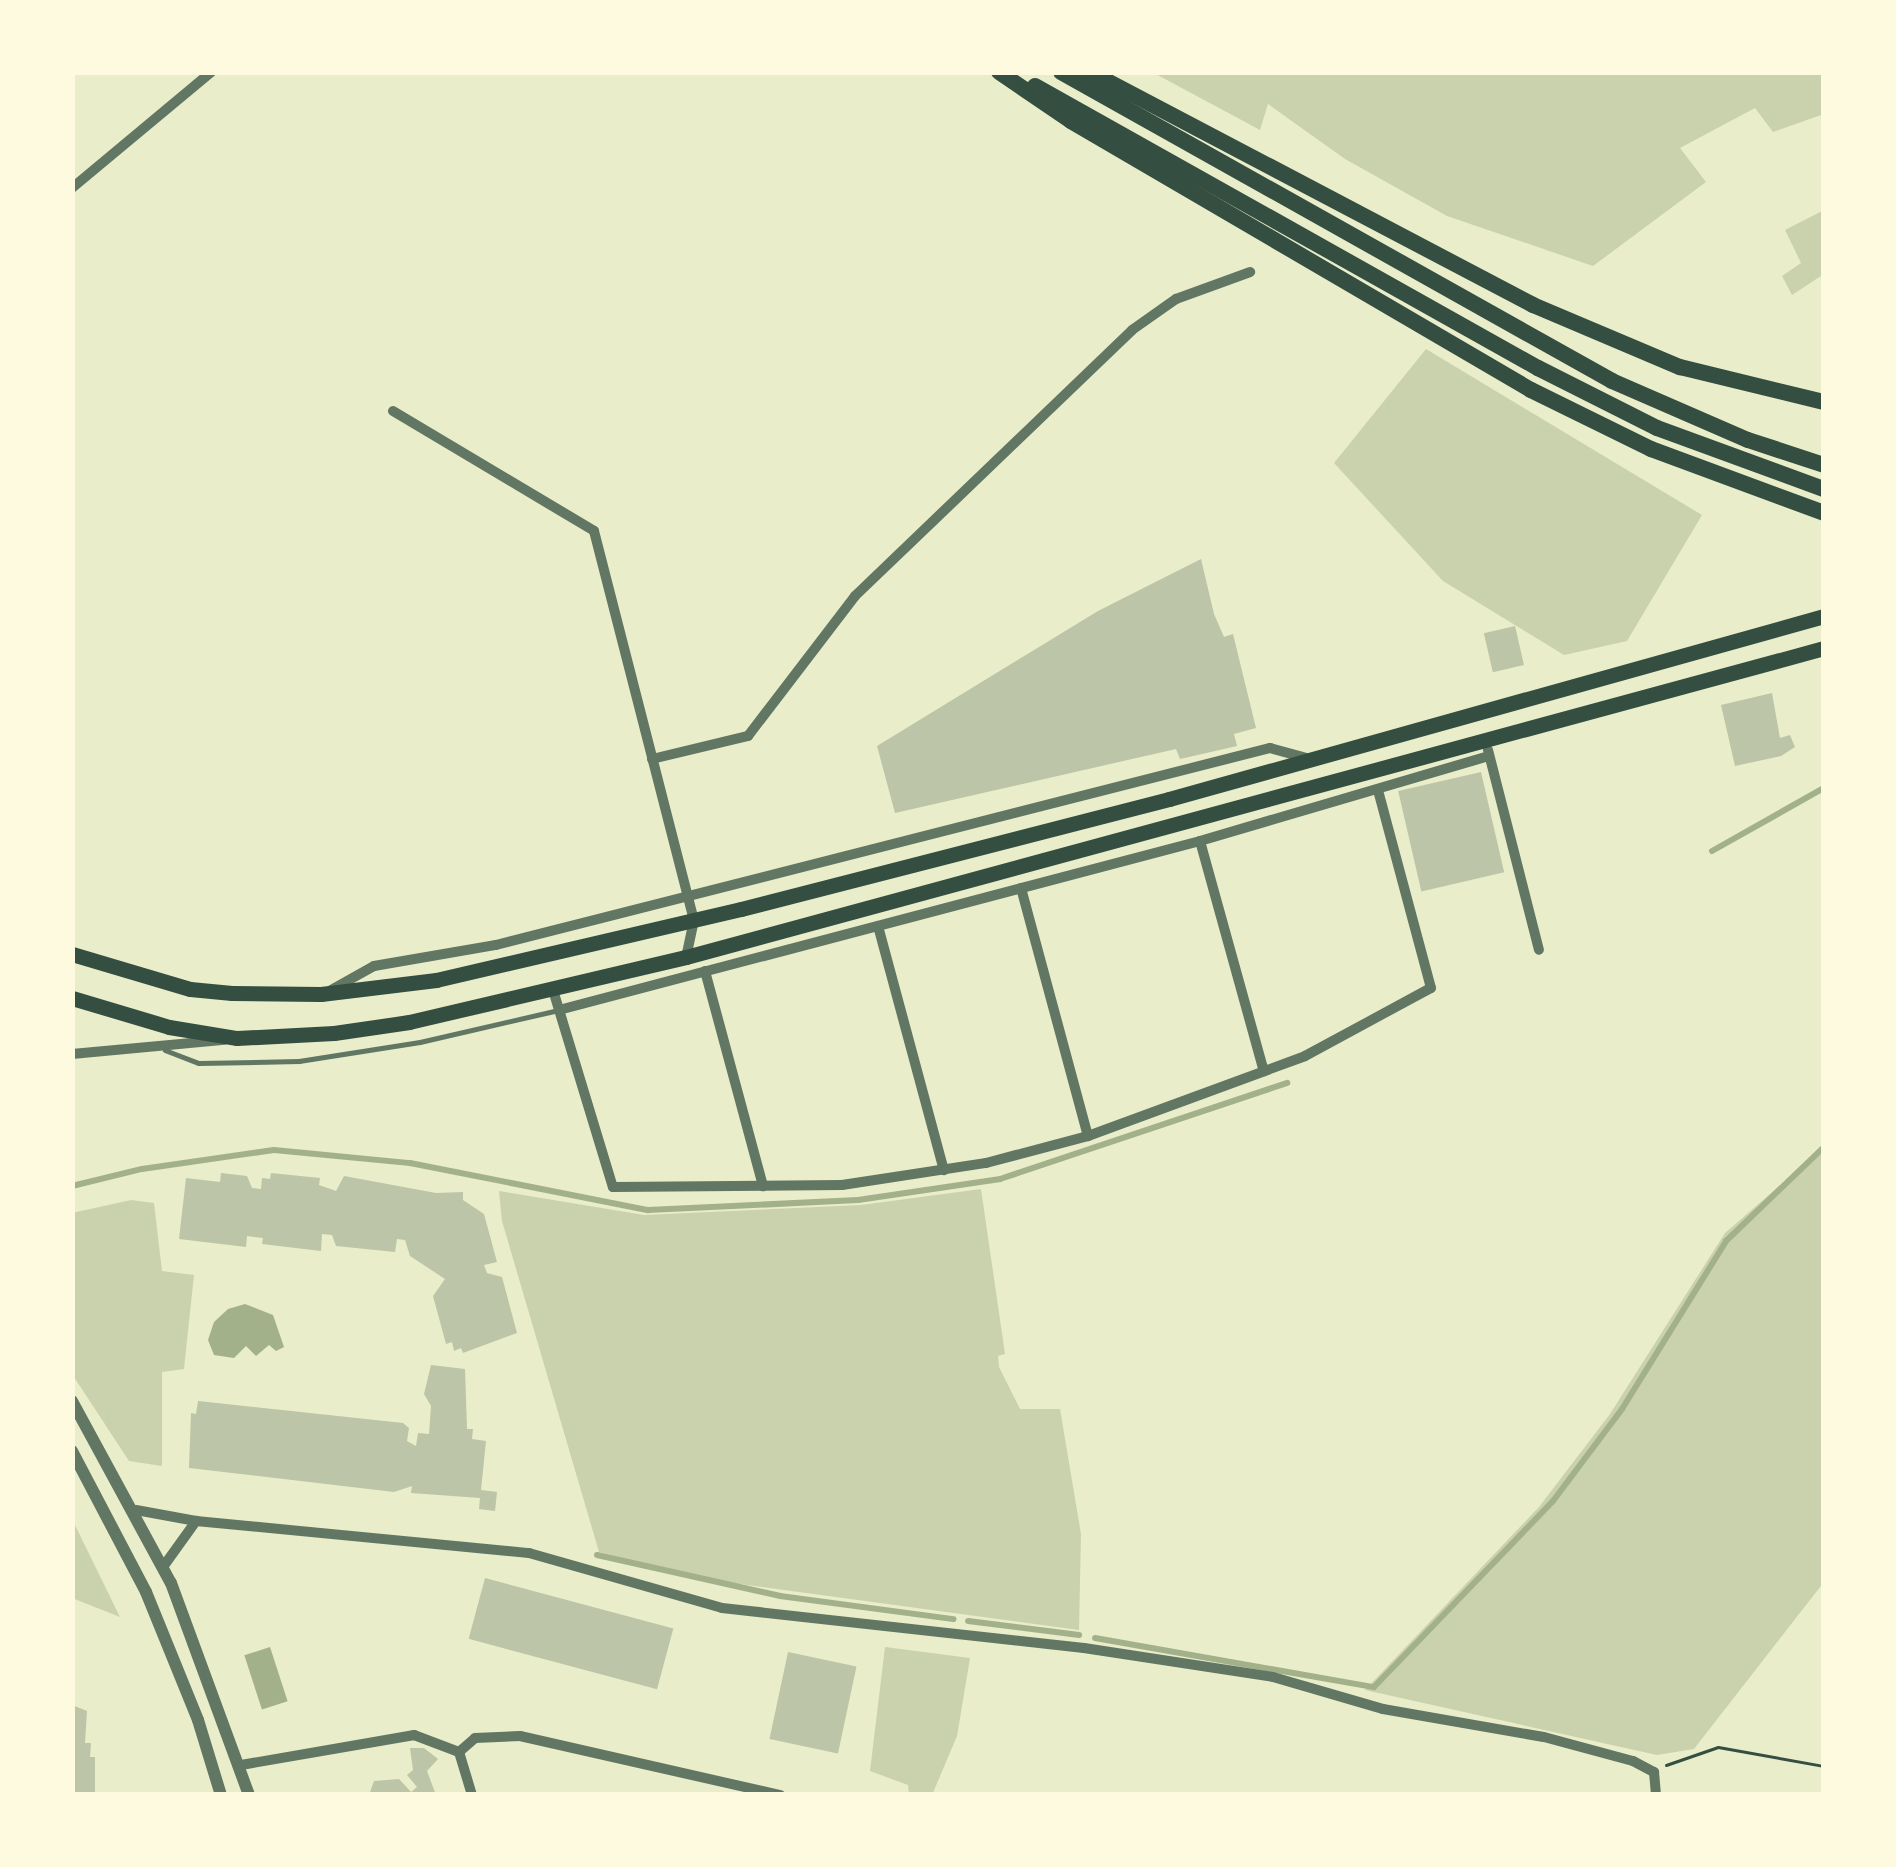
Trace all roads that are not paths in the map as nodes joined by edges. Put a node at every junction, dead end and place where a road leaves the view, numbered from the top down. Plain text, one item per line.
1 (212, 72) edge
2 (1003, 72) edge
3 (1060, 72) edge
4 (1090, 72) edge
5 (72, 188) edge
6 (1250, 272) dead end
7 (1824, 402) edge
8 (393, 411) dead end
9 (1824, 464) edge
10 (1824, 489) edge
11 (1824, 513) edge
12 (1824, 616) edge
13 (1824, 648) edge
14 (1488, 748) junction
15 (652, 759) junction
16 (1314, 760) junction
17 (1378, 790) junction
18 (1200, 841) junction
19 (1021, 888) junction
20 (687, 895) junction
21 (694, 920) junction
22 (878, 926) junction
23 (1539, 950) dead end
24 (72, 954) edge
25 (686, 956) junction
26 (706, 971) junction
27 (553, 990) junction
28 (325, 993) junction
29 (72, 998) edge
30 (559, 1010) junction
31 (237, 1038) junction
32 (165, 1050) junction
33 (72, 1054) edge
34 (1264, 1071) junction
35 (1088, 1136) junction
36 (944, 1170) junction
37 (763, 1186) junction
38 (72, 1401) edge
39 (72, 1451) edge
40 (136, 1510) junction
41 (196, 1521) junction
42 (164, 1567) junction
43 (459, 1752) junction
44 (241, 1765) junction
45 (221, 1795) edge
46 (249, 1795) edge
47 (472, 1795) edge
48 (780, 1795) edge
49 (1656, 1795) edge

1 - 5 street
2 - 10 highway
2 - 11 highway
3 - 9 highway
4 - 7 highway
6 - 15 street
8 - 15 street
12 - 16 main road
13 - 14 main road
14 - 17 street
14 - 23 street
14 - 25 main road
15 - 20 street
16 - 20 street
16 - 21 main road
17 - 18 street
17 - 34 street
18 - 19 street
18 - 34 street
19 - 22 street
19 - 35 street
20 - 21 street
20 - 28 street
21 - 25 street
21 - 28 main road
22 - 26 street
22 - 36 street
24 - 28 main road
25 - 27 main road
26 - 30 street
26 - 37 street
27 - 30 street
27 - 31 main road
29 - 31 main road
30 - 32 lane
30 - 37 street
31 - 32 street
32 - 33 street
34 - 35 street
35 - 36 street
36 - 37 street
38 - 40 street
39 - 45 street
40 - 41 street
40 - 42 street
41 - 42 street
41 - 49 street
42 - 44 street
43 - 44 street
43 - 47 street
43 - 48 street
44 - 46 street

